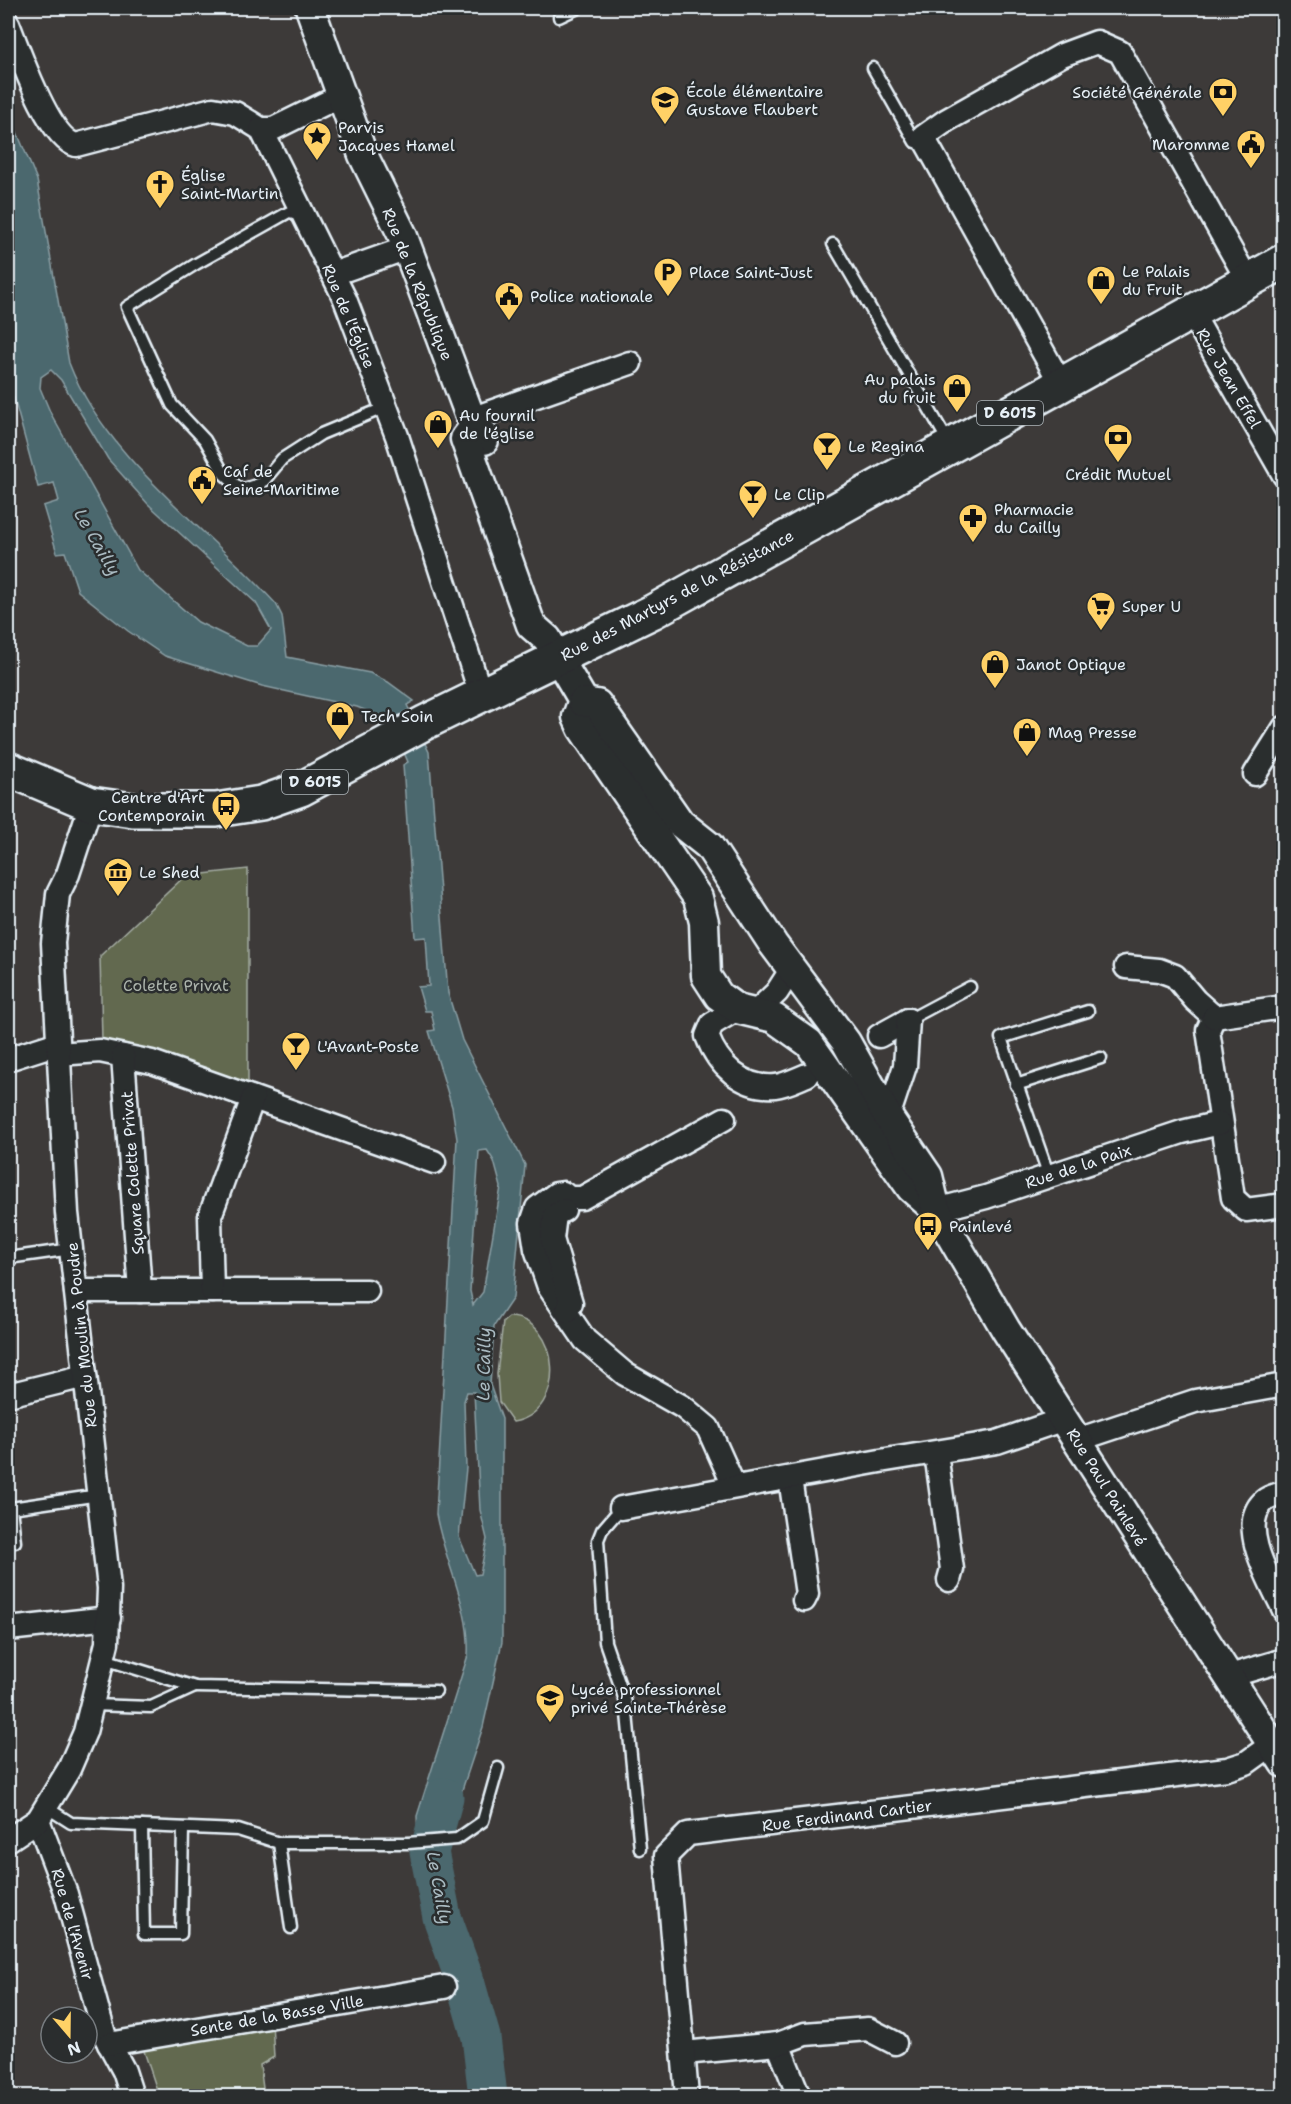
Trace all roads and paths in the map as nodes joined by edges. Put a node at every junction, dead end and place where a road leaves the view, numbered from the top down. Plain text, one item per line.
1 (310, 8) edge
2 (578, 8) edge
3 (559, 17) dead end
4 (8, 24) edge
5 (873, 68) dead end
6 (342, 95) junction
7 (261, 129) junction
8 (915, 142) dead end
9 (302, 214) junction
10 (833, 244) dead end
11 (407, 249) junction
12 (1284, 261) edge
13 (333, 274) junction
14 (1248, 281) junction
15 (1191, 312) junction
16 (630, 363) dead end
17 (1061, 384) junction
18 (386, 407) junction
19 (472, 423) junction
20 (951, 446) junction
21 (1284, 475) edge
22 (553, 648) junction
23 (481, 696) junction
24 (584, 702) junction
25 (1284, 729) edge
26 (8, 769) edge
27 (1255, 774) dead end
28 (91, 804) junction
29 (687, 830) junction
30 (662, 845) junction
31 (793, 967) junction
32 (1126, 967) dead end
33 (970, 987) dead end
34 (1284, 1007) edge
35 (747, 1011) junction
36 (1088, 1011) dead end
37 (1214, 1017) junction
38 (908, 1020) junction
39 (879, 1036) dead end
40 (58, 1048) junction
41 (123, 1056) junction
42 (1101, 1058) dead end
43 (8, 1059) edge
44 (807, 1075) dead end
45 (1016, 1085) junction
46 (253, 1098) junction
47 (888, 1117) junction
48 (724, 1119) dead end
49 (1220, 1123) junction
50 (434, 1162) dead end
51 (1049, 1176) junction
52 (1284, 1205) edge
53 (564, 1210) dead end
54 (936, 1210) junction
55 (72, 1249) junction
56 (8, 1258) edge
57 (76, 1291) junction
58 (140, 1291) junction
59 (212, 1291) junction
60 (367, 1291) dead end
61 (567, 1311) junction
62 (85, 1376) junction
63 (1284, 1385) edge
64 (8, 1395) edge
65 (1071, 1430) junction
66 (936, 1453) junction
67 (790, 1478) junction
68 (734, 1486) junction
69 (1284, 1493) edge
70 (99, 1495) junction
71 (621, 1508) joint
72 (15, 1542) dead end
73 (949, 1580) dead end
74 (804, 1600) dead end
75 (1284, 1610) edge
76 (109, 1618) junction
77 (8, 1629) edge
78 (104, 1659) junction
79 (1284, 1660) edge
80 (1226, 1677) junction
81 (195, 1687) junction
82 (436, 1691) dead end
83 (93, 1705) junction
84 (1279, 1756) edge
85 (498, 1768) dead end
86 (42, 1814) junction
87 (142, 1826) junction
88 (183, 1828) junction
89 (8, 1840) edge
90 (279, 1843) junction
91 (640, 1850) dead end
92 (291, 1928) dead end
93 (444, 1987) dead end
94 (896, 2043) dead end
95 (110, 2044) junction
96 (778, 2044) junction
97 (684, 2053) junction
98 (132, 2097) edge
99 (687, 2097) edge
100 (799, 2097) edge

1 - 6 street, Rue de la République
2 - 3 lane
4 - 7 street
5 - 8 lane
6 - 7 street
6 - 11 street, Rue de la République
7 - 9 street, Rue de l'Église
9 - 13 street, Rue de l'Église
9 - 18 lane
10 - 20 lane
11 - 13 street
11 - 19 street, Rue de la République
12 - 14 main road, Rue des Martyrs de la Résistance / D 6015
13 - 18 street, Rue de l'Église
14 - 15 main road, Rue des Martyrs de la Résistance / D 6015
14 - 17 street
15 - 17 main road, Rue des Martyrs de la Résistance / D 6015
15 - 21 street, Rue Jean Effel
16 - 19 street
17 - 20 main road, Rue des Martyrs de la Résistance / D 6015
18 - 23 street, Rue de l'Église
19 - 22 street, Rue de la République
20 - 22 main road, Rue des Martyrs de la Résistance / D 6015
22 - 23 main road, Rue des Martyrs de la Résistance / D 6015
22 - 24 street
23 - 28 main road, Rue des Martyrs de la Résistance / D 6015
24 - 29 street
24 - 30 street
25 - 27 street
26 - 28 main road, Rue des Martyrs de la Résistance / D 6015
28 - 40 street, Rue du Moulin à Poudre
29 - 30 street
29 - 31 street
30 - 35 street
31 - 35 street
31 - 47 street
32 - 37 street
33 - 38 lane
34 - 37 street
35 - 44 street
35 - 54 street
36 - 45 lane
37 - 49 street
38 - 39 street
38 - 47 street
40 - 41 street
40 - 43 street
40 - 55 street, Rue du Moulin à Poudre
41 - 46 street
41 - 58 street, Square Colette Privat
42 - 45 lane
45 - 51 lane
46 - 50 street
46 - 59 street
47 - 54 street
48 - 61 street
49 - 51 street, Rue de la Paix
49 - 52 street
51 - 54 street, Rue de la Paix
53 - 61 street
54 - 65 street, Rue Paul Painlevé
55 - 56 lane
55 - 57 street, Rue du Moulin à Poudre
57 - 58 street
57 - 62 street, Rue du Moulin à Poudre
58 - 59 street
59 - 60 street
61 - 68 street
62 - 64 street
62 - 70 street, Rue du Moulin à Poudre
63 - 65 street
65 - 66 street
65 - 80 street, Rue Paul Painlevé
66 - 67 street
66 - 73 street
67 - 68 street
67 - 74 street
68 - 71 street
69 - 75 street
70 - 72 lane
70 - 76 street, Rue du Moulin à Poudre
71 - 91 lane
76 - 77 street
76 - 78 street, Rue du Moulin à Poudre
78 - 81 lane
78 - 83 street, Rue du Moulin à Poudre
79 - 80 street
80 - 84 street, Rue Paul Painlevé
81 - 82 lane
81 - 83 lane
83 - 86 street, Rue du Moulin à Poudre
84 - 97 street, Rue Ferdinand Cartier
85 - 90 lane
86 - 87 lane
86 - 89 street, Rue du Moulin à Poudre
86 - 95 street, Rue de l'Avenir
87 - 88 lane
87 - 88 lane
88 - 90 lane
90 - 92 lane
93 - 95 street, Sente de la Basse Ville
94 - 96 street
95 - 98 street, Rue de l'Avenir
96 - 97 street
96 - 100 street
97 - 99 street, Rue Ferdinand Cartier

